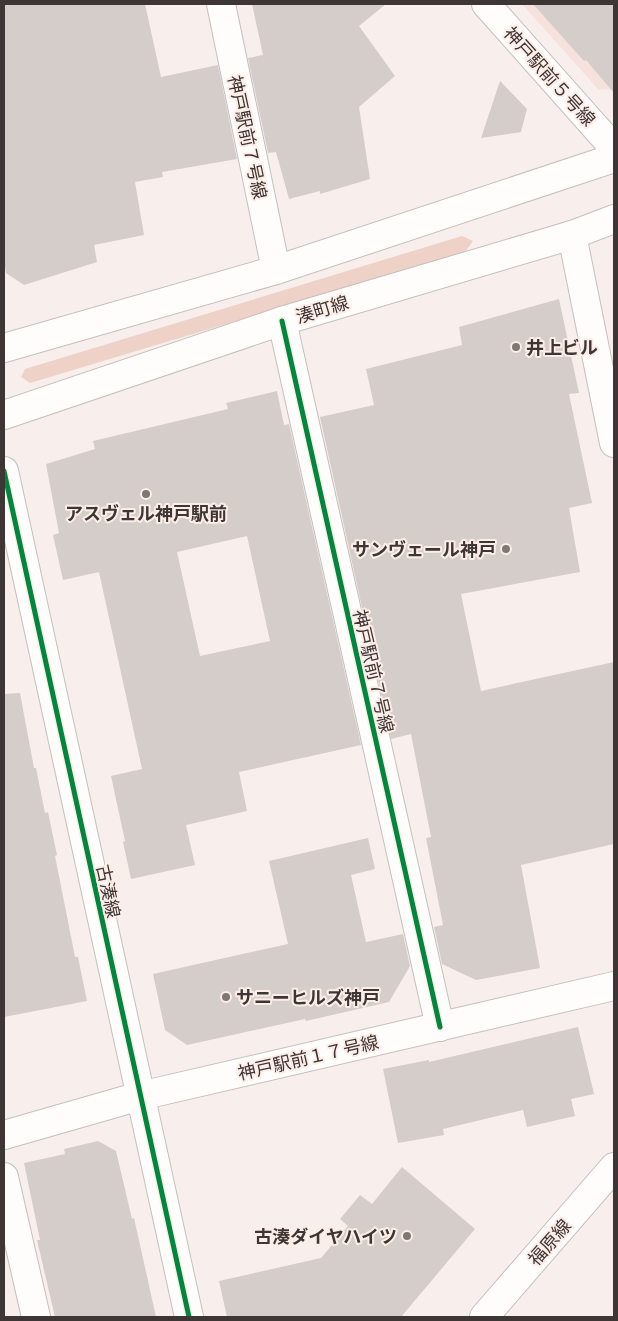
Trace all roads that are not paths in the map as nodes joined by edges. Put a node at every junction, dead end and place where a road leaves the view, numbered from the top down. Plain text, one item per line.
1 (221, 4) edge
2 (486, 4) edge
3 (614, 148) edge
4 (614, 158) edge
5 (614, 219) edge
6 (572, 235) junction
7 (276, 270) junction
8 (282, 321) junction
9 (4, 348) edge
10 (4, 415) edge
11 (614, 442) edge
12 (4, 471) edge
13 (614, 986) edge
14 (440, 1027) junction
15 (140, 1096) junction
16 (4, 1135) edge
17 (614, 1167) edge
18 (4, 1177) edge
19 (36, 1317) edge
20 (189, 1317) edge
21 (484, 1317) edge

1 - 7 street, 神戸駅前７号線
2 - 3 street, 神戸駅前５号線
4 - 7 street
5 - 6 street, 湊町線
6 - 8 street, 湊町線
6 - 11 street
7 - 9 street
8 - 10 street, 湊町線
8 - 14 street, 神戸駅前７号線
12 - 15 street, 古湊線
13 - 14 street, 神戸駅前１７号線
14 - 15 street, 神戸駅前１７号線
15 - 16 street, 神戸駅前１７号線
15 - 20 street, 古湊線
17 - 21 street, 福原線
18 - 19 street

